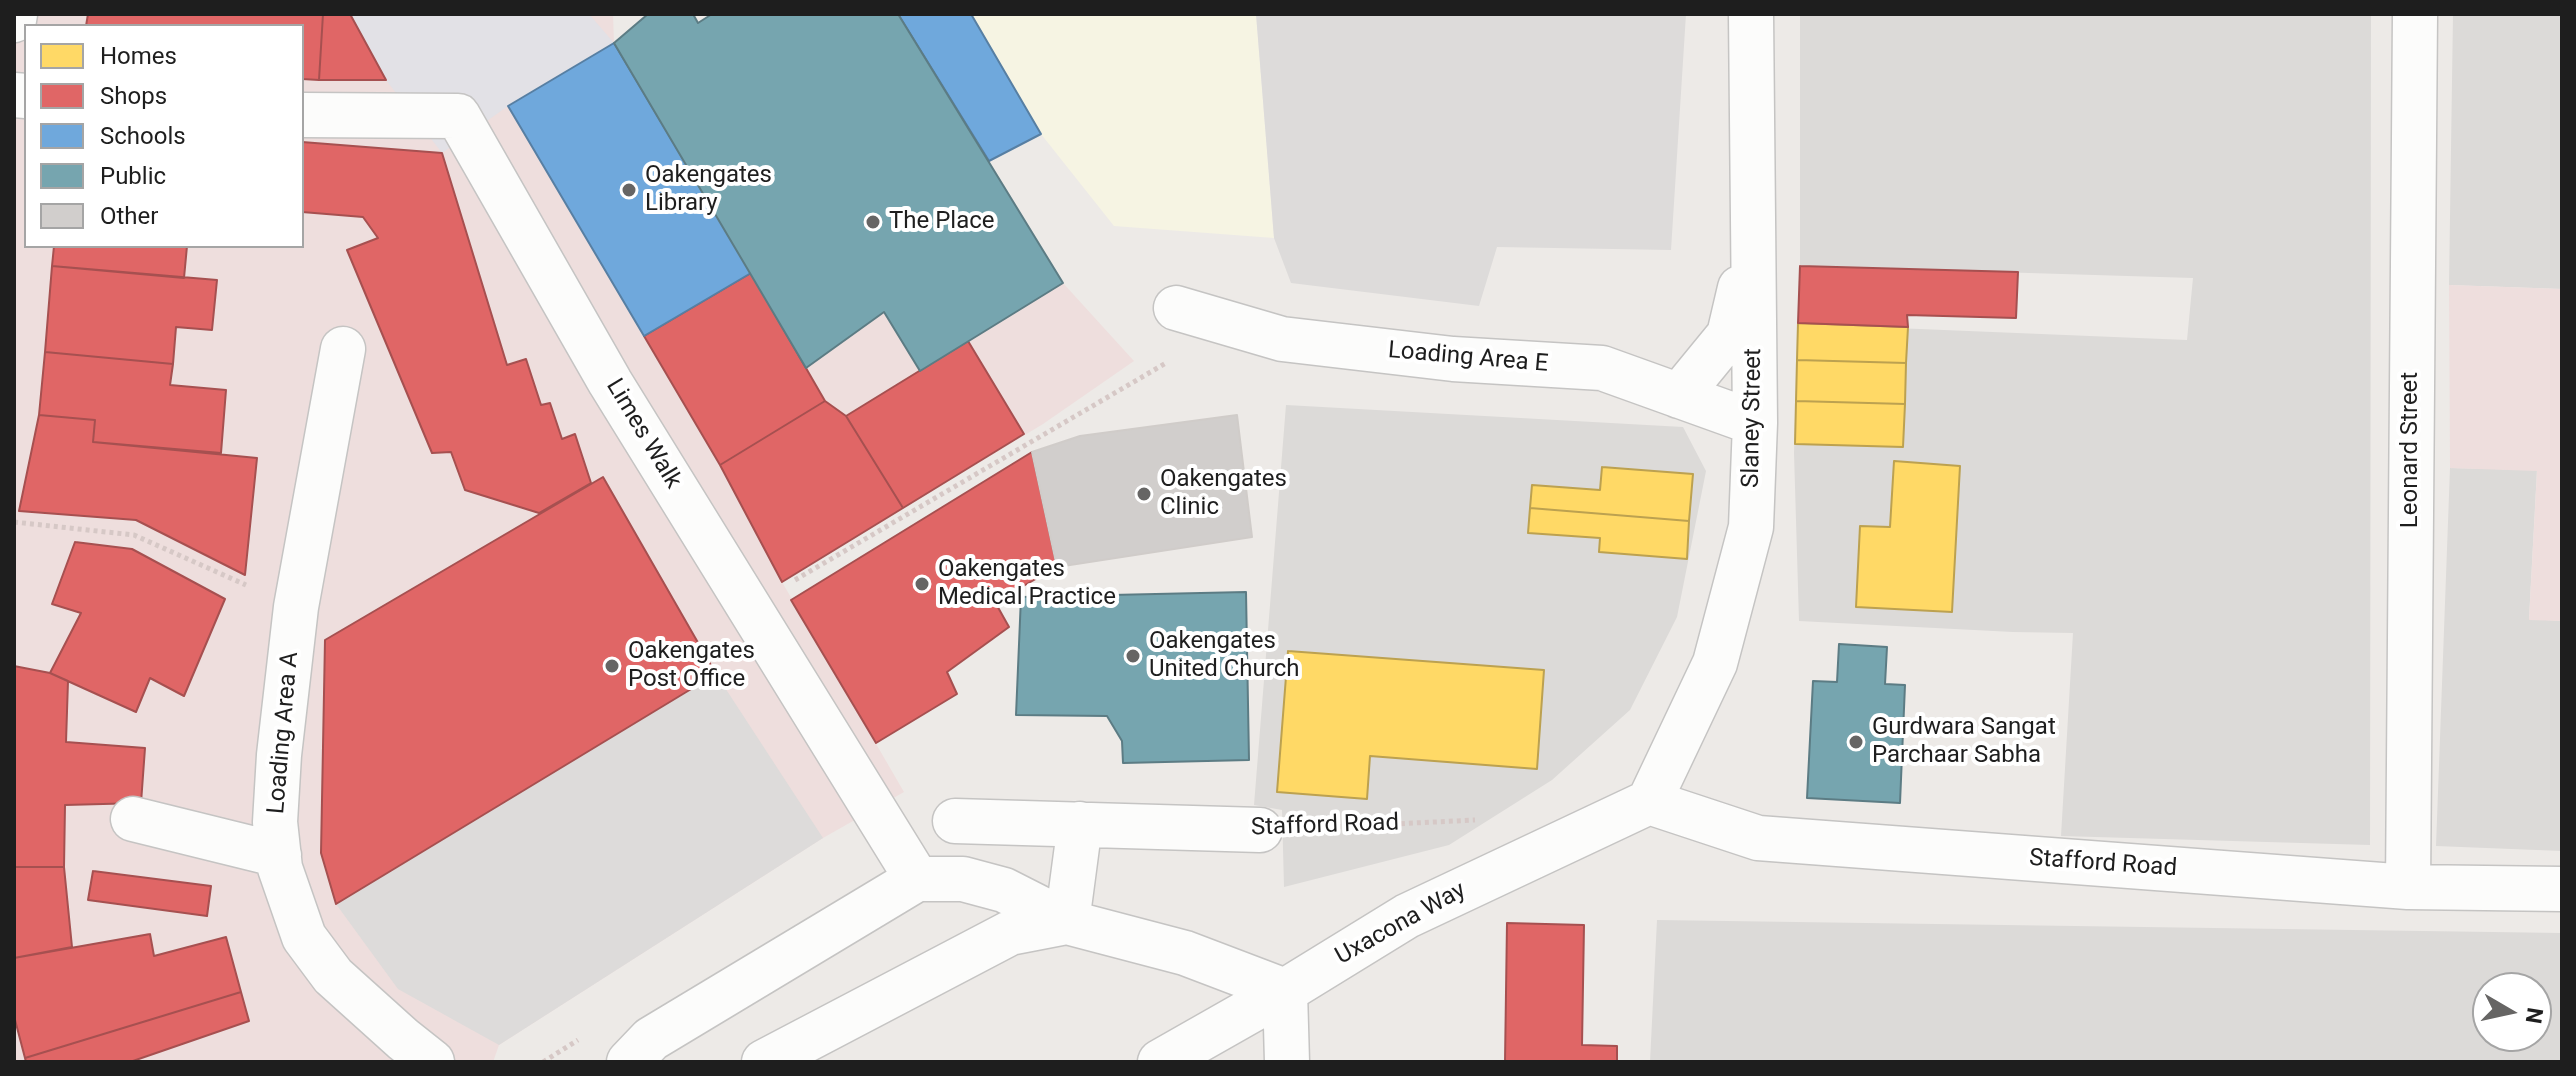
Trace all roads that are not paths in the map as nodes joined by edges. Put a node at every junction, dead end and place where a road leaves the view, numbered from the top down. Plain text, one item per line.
1 (15, 14) edge
2 (1751, 14) edge
3 (2415, 14) edge
4 (14, 20) edge
5 (304, 115) edge
6 (1752, 235) junction
7 (1176, 308) dead end
8 (343, 349) dead end
9 (1679, 396) junction
10 (1755, 423) junction
11 (1649, 802) junction
12 (133, 819) dead end
13 (955, 821) dead end
14 (1080, 824) junction
15 (1260, 830) road end
16 (279, 855) junction
17 (917, 879) junction
18 (2408, 887) junction
19 (2562, 889) edge
20 (1067, 922) junction
21 (1285, 991) junction
22 (432, 1062) edge
23 (629, 1062) edge
24 (764, 1062) edge
25 (1160, 1062) edge
26 (1287, 1062) edge

1 - 4 street
2 - 6 street, Slaney Street
3 - 18 street, Leonard Street
5 - 17 street, Limes Walk
6 - 9 street
6 - 10 street, Slaney Street
7 - 9 street, Loading Area E
8 - 16 street, Loading Area A
9 - 10 street, Loading Area E
10 - 11 street, Slaney Street
11 - 18 street, Stafford Road
11 - 21 street, Uxacona Way
12 - 16 street
13 - 14 street, Stafford Road
14 - 15 street, Stafford Road
14 - 20 street
16 - 22 street, Loading Area A
17 - 20 street
17 - 23 street
18 - 19 street, Stafford Road
20 - 21 street
20 - 24 street
21 - 25 street, Uxacona Way
21 - 26 street

